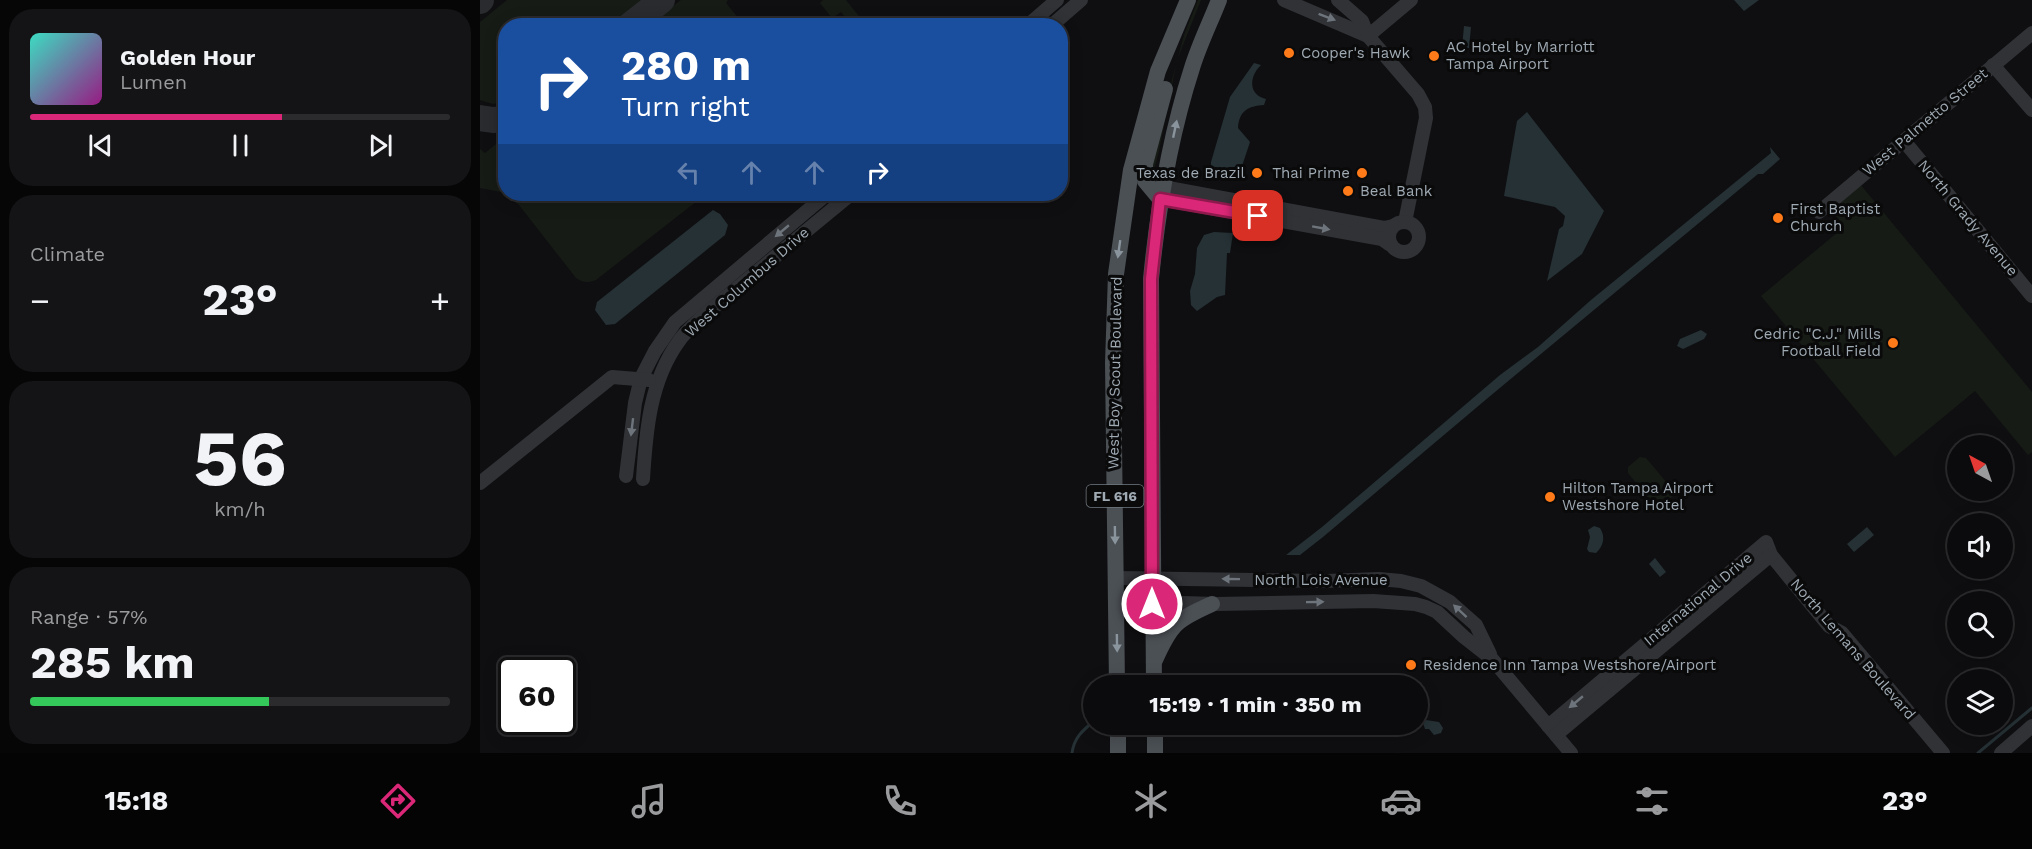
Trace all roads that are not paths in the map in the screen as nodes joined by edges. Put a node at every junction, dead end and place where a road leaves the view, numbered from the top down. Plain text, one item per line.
1 (1057, 0) edge
2 (1081, 0) edge
3 (1188, 0) edge
4 (1219, 0) edge
5 (1228, 0) edge
6 (1284, 0) edge
7 (1338, 0) edge
8 (1412, 0) edge
9 (1212, 16) junction
10 (1036, 18) edge
11 (1060, 18) edge
12 (2032, 33) edge
13 (1368, 36) junction
14 (1171, 41) junction
15 (1994, 64) junction
16 (2032, 110) edge
17 (1904, 141) junction
18 (1162, 193) junction
19 (819, 201) edge
20 (843, 201) edge
21 (1280, 208) junction
22 (1819, 212) dead end
23 (1287, 222) junction
24 (1399, 224) junction
25 (1389, 244) junction
26 (2032, 296) edge
27 (641, 378) junction
28 (657, 382) junction
29 (626, 476) dead end
30 (643, 478) dead end
31 (480, 483) edge
32 (1768, 548) joint
33 (1116, 578) junction
34 (1152, 579) junction
35 (1116, 601) junction
36 (1152, 604) junction
37 (1212, 604) junction
38 (1492, 659) junction
39 (1153, 663) junction
40 (1118, 675) edge
41 (1154, 675) edge
42 (1552, 730) junction
43 (2030, 733) edge
44 (1118, 735) edge
45 (1155, 735) edge
46 (1118, 753) edge
47 (1155, 753) edge
48 (1571, 753) edge
49 (1943, 753) edge
50 (2001, 753) edge

1 - 10 street
2 - 11 street
3 - 14 main road, West Boy Scout Boulevard / FL 616
4 - 9 main road, FL 616
5 - 9 street
6 -> 13 street
7 - 13 street
8 - 13 street
18 -> 9 main road, FL 616
12 - 15 street, West Palmetto Street
13 - 24 street
14 - 18 main road
14 -> 33 main road, West Boy Scout Boulevard / FL 616
15 - 16 street
15 - 17 street, West Palmetto Street
17 - 22 street, West Palmetto Street
17 - 26 street, North Grady Avenue
18 - 21 street
18 - 23 street
18 - 34 main road, FL 616
19 -> 27 street, West Columbus Drive
20 - 28 street, West Columbus Drive
21 - 23 street
21 - 24 street
23 -> 25 street
24 - 25 street
24 - 25 street
27 - 28 street
27 -> 29 street, West Columbus Drive
27 - 31 street
28 - 30 street, West Columbus Drive
32 - 42 street, International Drive
32 - 49 street, North Lemans Boulevard
33 - 34 street, North Lois Avenue
33 - 35 main road, West Boy Scout Boulevard / FL 616
34 - 36 main road, FL 616
38 -> 34 street, North Lois Avenue
35 - 36 street, North Lois Avenue
35 -> 40 main road, West Boy Scout Boulevard / FL 616
36 - 37 street, North Lois Avenue
36 - 39 main road, FL 616
37 -> 38 street, North Lois Avenue
37 - 39 main road
38 - 42 street, North Lois Avenue
39 - 41 main road, FL 616
42 - 48 street, North Lois Avenue
43 - 50 street
44 - 46 main road
45 - 47 main road

